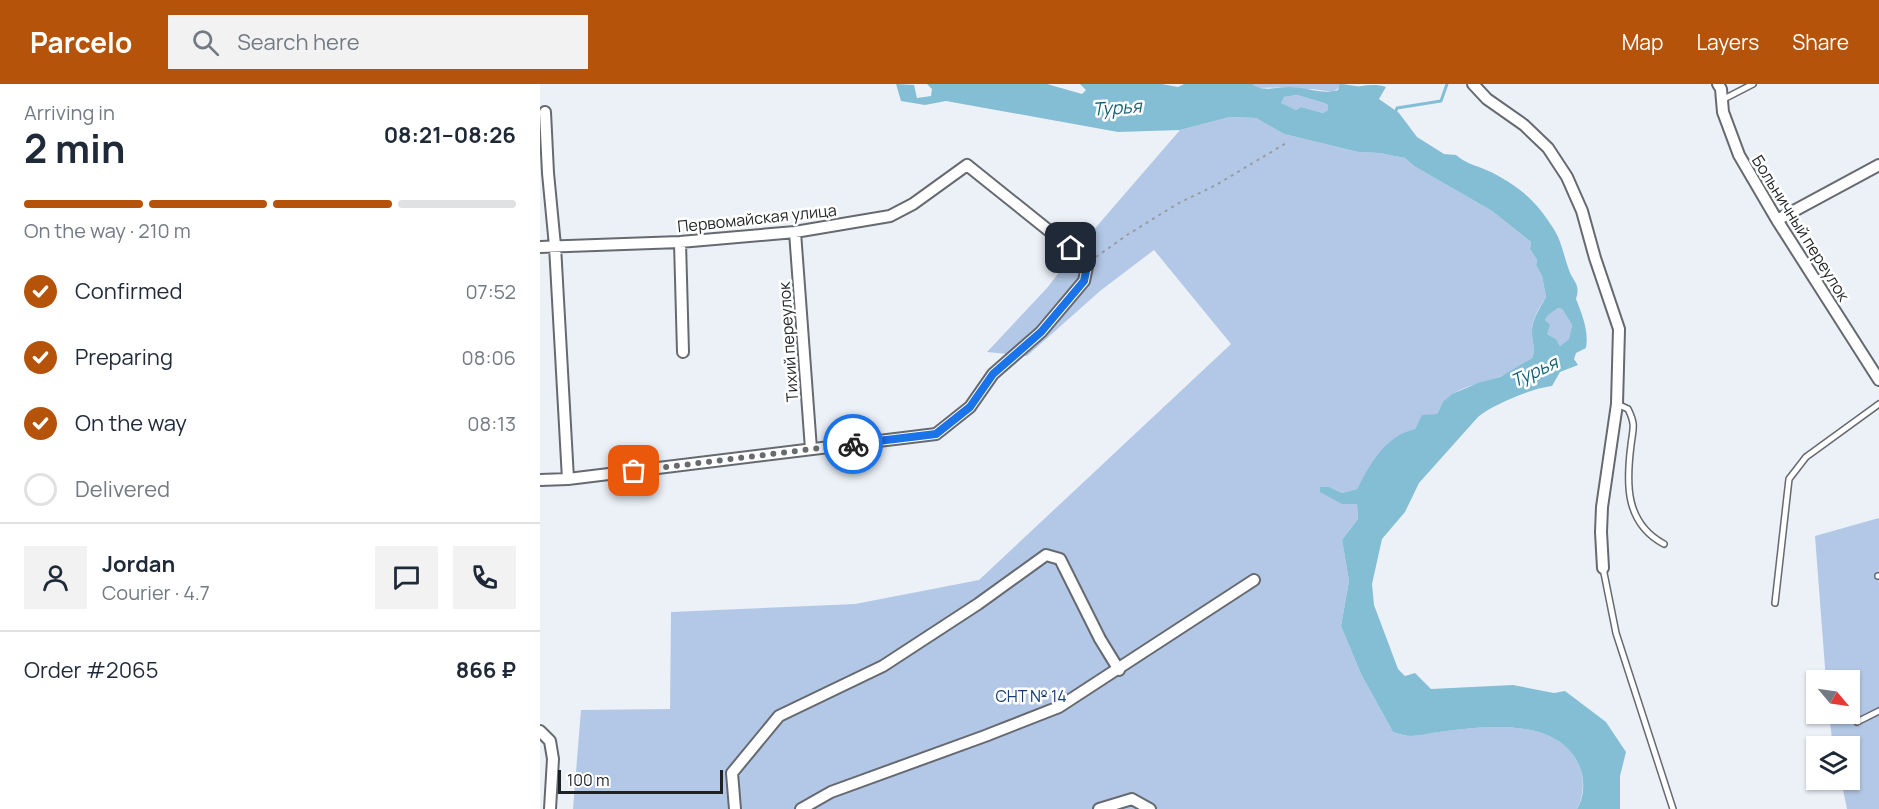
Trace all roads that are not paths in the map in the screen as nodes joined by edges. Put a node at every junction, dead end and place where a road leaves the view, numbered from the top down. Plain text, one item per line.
1 (1474, 84) edge
2 (1718, 84) edge
3 (1753, 84) edge
4 (1722, 100) junction
5 (545, 112) dead end
6 (1879, 165) edge
7 (1777, 220) junction
8 (795, 232) junction
9 (680, 242) junction
10 (555, 246) junction
11 (540, 247) edge
12 (683, 352) dead end
13 (1879, 380) edge
14 (1617, 404) junction
15 (1879, 404) edge
16 (811, 450) junction
17 (568, 478) junction
18 (540, 480) edge
19 (1664, 544) dead end
20 (1603, 568) joint
21 (1254, 580) dead end
22 (1775, 603) dead end
23 (1119, 670) junction
24 (1879, 711) edge
25 (1860, 720) edge
26 (540, 731) edge
27 (550, 809) edge
28 (735, 809) edge
29 (801, 809) edge
30 (1099, 809) edge
31 (1150, 809) edge
32 (1673, 809) edge

1 - 14 street
2 - 4 street, Больничный переулок
3 - 4 lane
4 - 7 street, Больничный переулок
5 - 10 street
6 - 7 street
7 - 13 street, Больничный переулок
8 - 9 street, Первомайская улица
8 - 16 street, Тихий переулок
8 - 16 street, Первомайская улица
9 - 10 street, Первомайская улица
9 - 12 street
10 - 11 street, Первомайская улица
10 - 17 street
14 - 19 lane
14 - 20 street
15 - 22 lane
16 - 17 street
17 - 18 street
20 - 32 lane
21 - 23 street
23 - 28 street
23 - 29 street
24 - 25 lane
26 - 27 street
30 - 31 street

